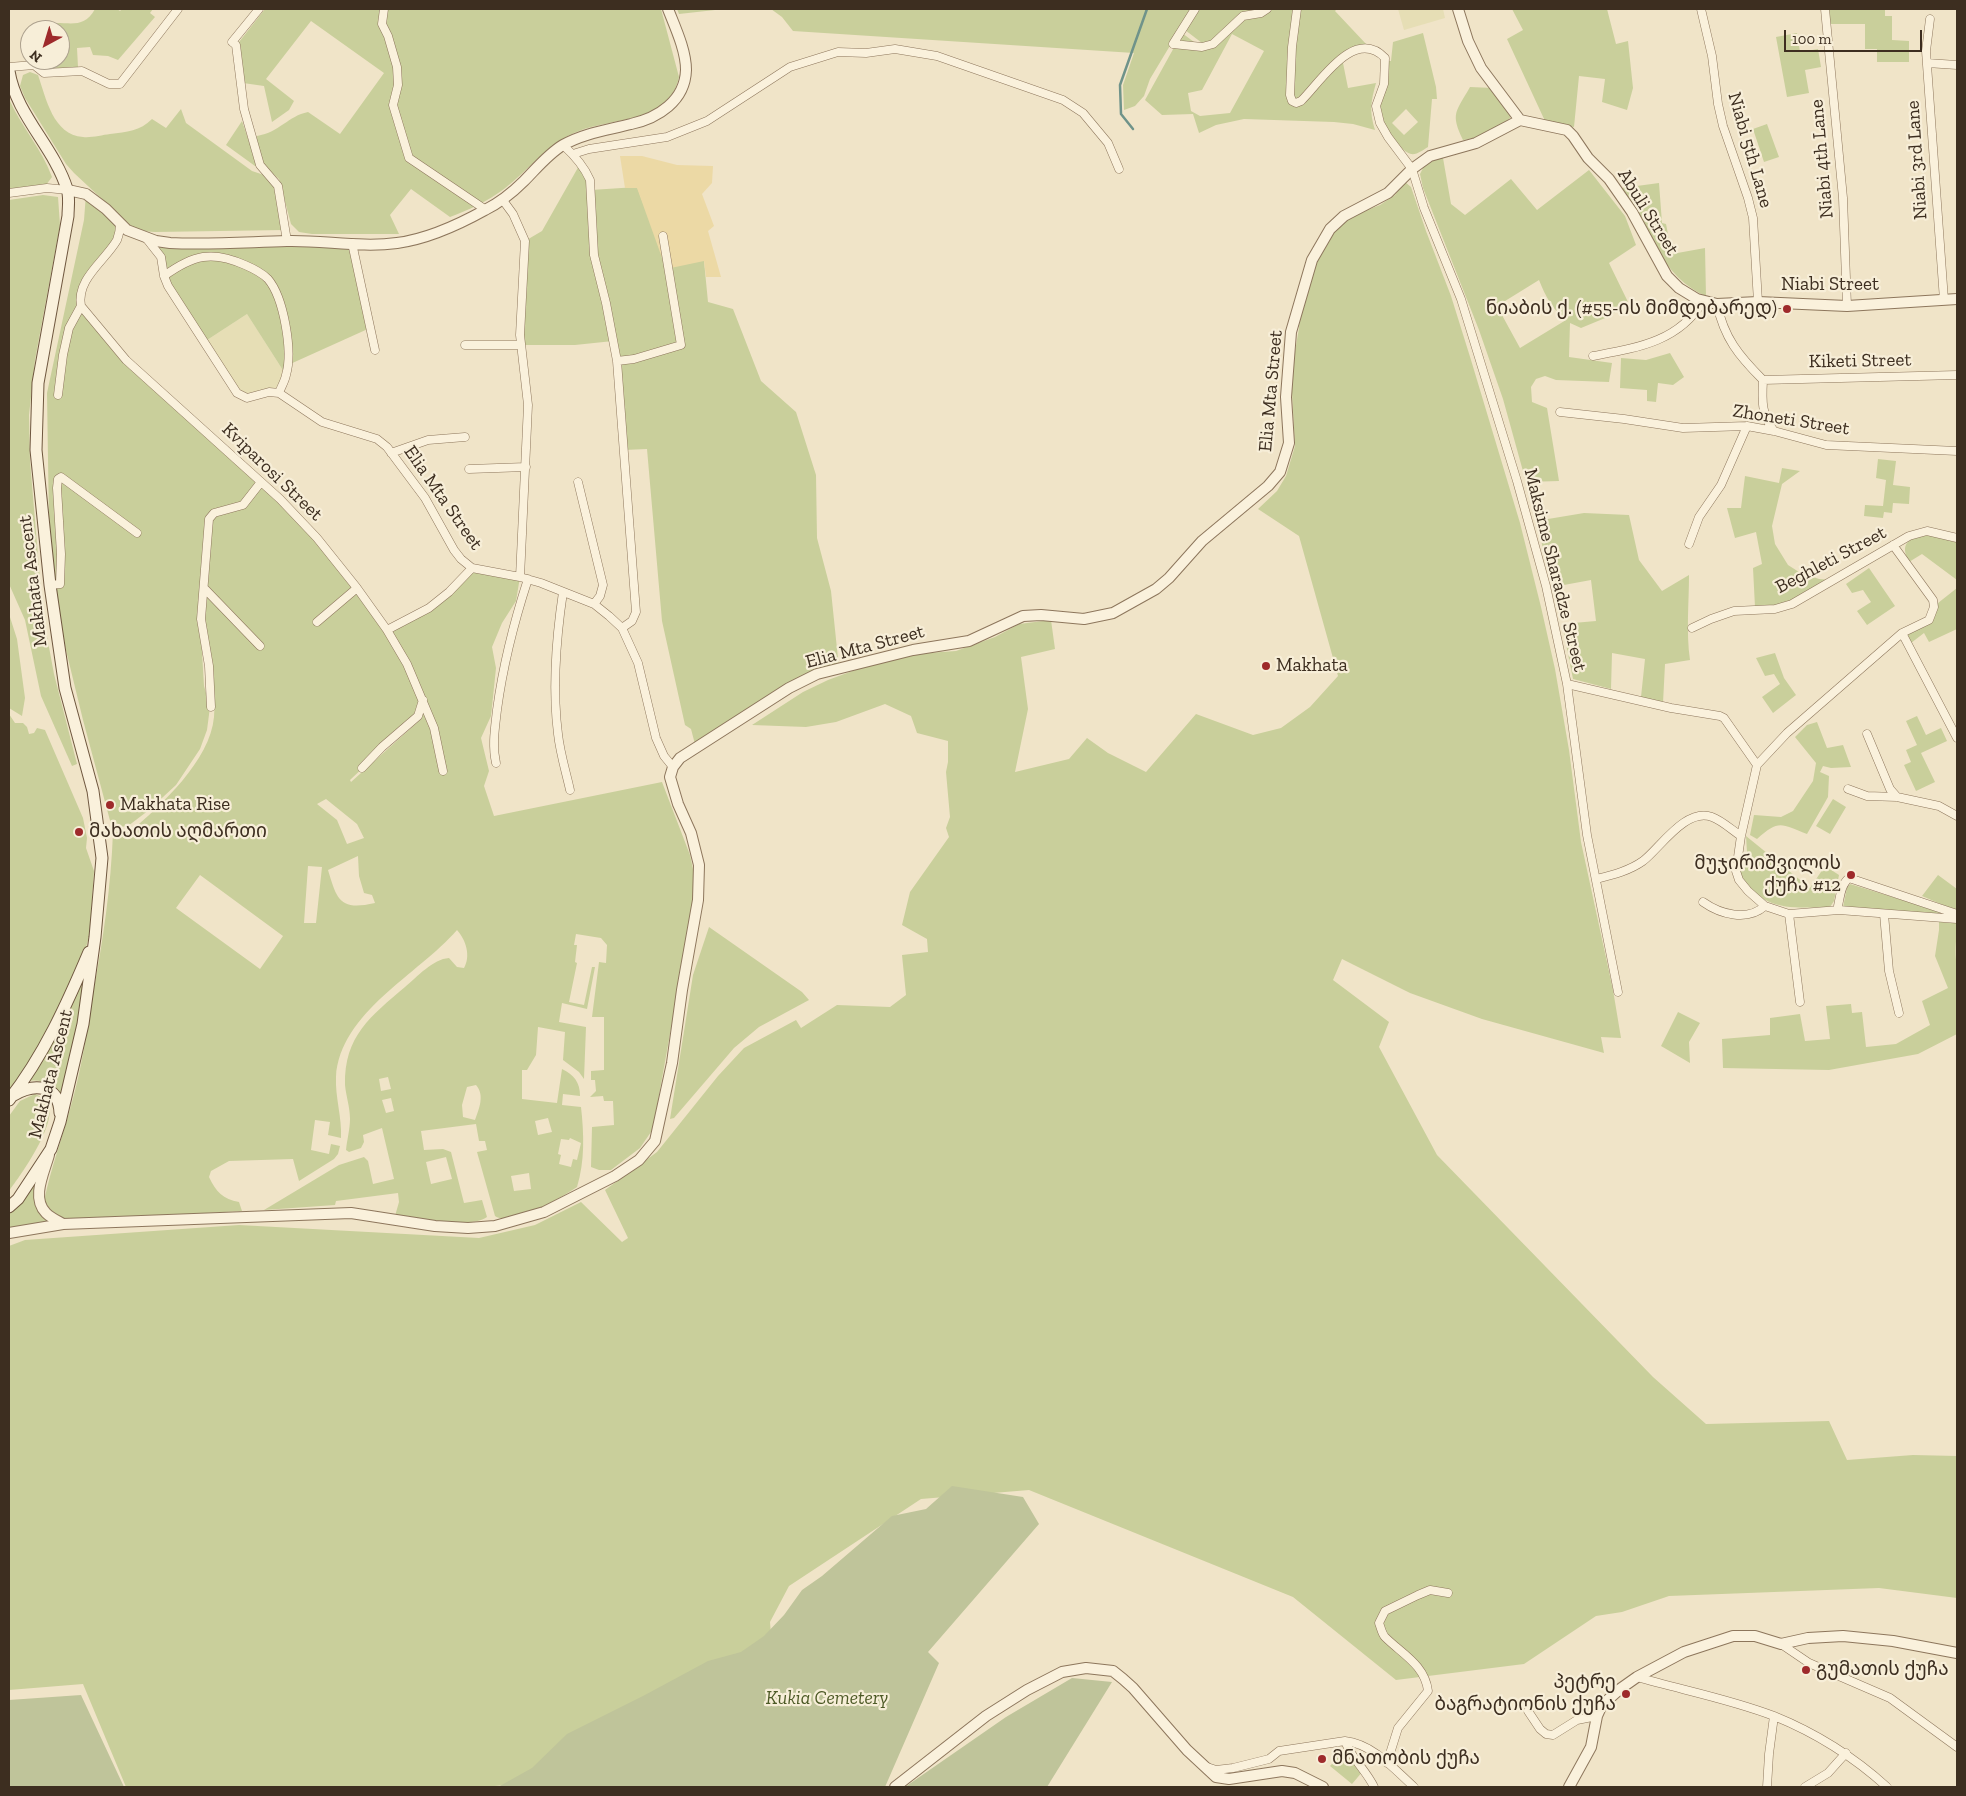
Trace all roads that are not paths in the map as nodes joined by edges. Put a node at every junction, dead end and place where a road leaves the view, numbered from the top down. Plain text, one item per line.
1 (178, 9) edge
2 (258, 9) edge
3 (384, 9) edge
4 (668, 9) edge
5 (1195, 9) edge
6 (1267, 9) edge
7 (1297, 9) edge
8 (1458, 9) edge
9 (1701, 9) edge
10 (1825, 9) edge
11 (1930, 19) dead end
12 (1927, 63) junction
13 (1957, 65) edge
14 (9, 67) edge
15 (9, 71) edge
16 (1520, 120) junction
17 (563, 145) junction
18 (573, 154) junction
19 (1119, 169) dead end
20 (1412, 169) junction
21 (68, 190) junction
22 (9, 193) edge
23 (502, 199) junction
24 (486, 210) junction
25 (120, 224) junction
26 (663, 236) dead end
27 (144, 237) junction
28 (287, 241) junction
29 (352, 243) junction
30 (164, 276) junction
31 (1957, 298) edge
32 (1944, 300) junction
33 (1703, 301) junction
34 (1758, 302) junction
35 (1717, 304) junction
36 (81, 306) junction
37 (1847, 306) junction
38 (465, 345) dead end
39 (521, 345) junction
40 (375, 350) dead end
41 (1593, 356) dead end
42 (617, 362) junction
43 (1957, 375) edge
44 (1763, 380) junction
45 (279, 393) junction
46 (58, 395) dead end
47 (1560, 412) dead end
48 (1747, 426) junction
49 (1774, 431) junction
50 (465, 437) dead end
51 (1957, 451) edge
52 (391, 453) junction
53 (526, 467) junction
54 (469, 469) dead end
55 (261, 482) junction
56 (578, 482) dead end
57 (137, 533) dead end
58 (1957, 538) edge
59 (1689, 544) dead end
60 (1893, 545) junction
61 (472, 568) junction
62 (524, 578) junction
63 (50, 585) junction
64 (204, 588) junction
65 (357, 588) junction
66 (563, 592) junction
67 (594, 604) junction
68 (317, 622) dead end
69 (622, 628) junction
70 (1692, 628) dead end
71 (387, 630) junction
72 (1902, 633) junction
73 (260, 646) dead end
74 (1567, 684) junction
75 (423, 700) junction
76 (212, 707) dead end
77 (1867, 734) dead end
78 (1957, 738) edge
79 (496, 763) dead end
80 (1757, 765) junction
81 (672, 767) junction
82 (362, 768) dead end
83 (443, 771) dead end
84 (1848, 789) dead end
85 (570, 790) dead end
86 (1897, 797) junction
87 (1957, 816) edge
88 (1741, 836) junction
89 (1596, 879) junction
90 (1703, 902) dead end
91 (1765, 906) junction
92 (1839, 910) junction
93 (1790, 914) junction
94 (1884, 914) junction
95 (1957, 914) edge
96 (1957, 919) edge
97 (95, 937) junction
98 (1618, 992) dead end
99 (1800, 1002) dead end
100 (1899, 1013) dead end
101 (10, 1098) edge
102 (60, 1122) junction
103 (51, 1149) junction
104 (9, 1207) edge
105 (64, 1224) junction
106 (9, 1233) edge
107 (1448, 1593) dead end
108 (1781, 1644) junction
109 (1957, 1653) edge
110 (1637, 1677) junction
111 (1528, 1711) dead end
112 (1597, 1716) junction
113 (1774, 1716) junction
114 (1345, 1741) junction
115 (1957, 1747) edge
116 (1846, 1753) junction
117 (1387, 1763) junction
118 (1235, 1778) edge
119 (894, 1787) edge
120 (1323, 1787) edge
121 (1374, 1787) edge
122 (1414, 1787) edge
123 (1570, 1787) edge
124 (1767, 1787) edge
125 (1805, 1787) edge
126 (1887, 1787) edge

1 - 14 street
2 - 28 street
3 - 24 street
4 - 17 street
5 - 6 street
7 - 20 street, Maksime Sharadze Street
8 - 16 street
9 - 34 street, Niabi 5th Lane
10 - 37 street, Niabi 4th Lane
11 - 12 street, Niabi 3rd Lane
12 - 13 street
12 - 32 street, Niabi 3rd Lane
15 - 21 main road
16 - 20 street, Elia Mta Street
16 - 33 street, Abuli Street
17 - 18 street
17 - 23 street
18 - 19 street
18 - 42 street
20 - 74 street, Maksime Sharadze Street
20 - 81 street, Elia Mta Street
21 - 22 street
21 - 25 street
21 - 63 main road, Makhata Ascent
23 - 24 street
23 - 39 street
24 - 29 street
25 - 27 street
25 - 36 street
26 - 42 street
27 - 28 street
27 - 30 street
28 - 29 street
29 - 40 street
30 - 45 street
30 - 45 street
31 - 32 street, Niabi Street
32 - 37 street, Niabi Street
33 - 35 street, Niabi Street
33 - 41 street
34 - 35 street, Niabi Street
34 - 37 street, Niabi Street
35 - 44 street
36 - 46 street
36 - 55 street, Kviparosi Street
38 - 39 street
39 - 53 street
42 - 69 street
43 - 44 street, Kiketi Street
44 - 49 street
45 - 52 street, Elia Mta Street
47 - 48 street, Zhoneti Street
48 - 49 street, Zhoneti Street
48 - 59 street
49 - 51 street, Zhoneti Street
50 - 52 street
52 - 61 street, Elia Mta Street
53 - 54 street
53 - 62 street
55 - 64 street
55 - 65 street, Kviparosi Street
56 - 67 street
57 - 63 street
58 - 60 street, Beghleti Street
60 - 70 street, Beghleti Street
60 - 72 street
61 - 62 street, Elia Mta Street
61 - 71 street
62 - 66 street, Elia Mta Street
62 - 79 street
63 - 97 main road, Makhata Ascent
64 - 73 street
64 - 76 street
65 - 68 street
65 - 71 street, Kviparosi Street
66 - 67 street, Elia Mta Street
66 - 85 street
67 - 69 street, Elia Mta Street
69 - 81 street, Elia Mta Street
71 - 75 street, Kviparosi Street
72 - 78 street
72 - 80 street
74 - 80 street
74 - 89 street, Maksime Sharadze Street
75 - 82 street
75 - 83 street, Kviparosi Street
77 - 86 street
80 - 88 street
81 - 105 street
84 - 86 street
86 - 87 street
88 - 89 street
88 - 91 street
89 - 98 street, Maksime Sharadze Street
90 - 91 street
91 - 93 street
92 - 93 street
92 - 94 street
92 - 95 street
93 - 99 street
94 - 96 street
94 - 100 street
97 - 101 main road, Makhata Ascent
97 - 102 main road, Makhata Ascent
101 - 102 main road
102 - 103 main road, Makhata Ascent
103 - 104 main road, Makhata Ascent
103 - 105 street
105 - 106 street
107 - 117 street
108 - 109 street
108 - 110 street
108 - 115 street
110 - 112 street
110 - 113 street
111 - 112 street
112 - 123 street
113 - 116 street
113 - 124 street
114 - 117 street
114 - 118 street
114 - 121 street
116 - 125 street
116 - 126 street
117 - 122 street
118 - 119 street
118 - 120 street

